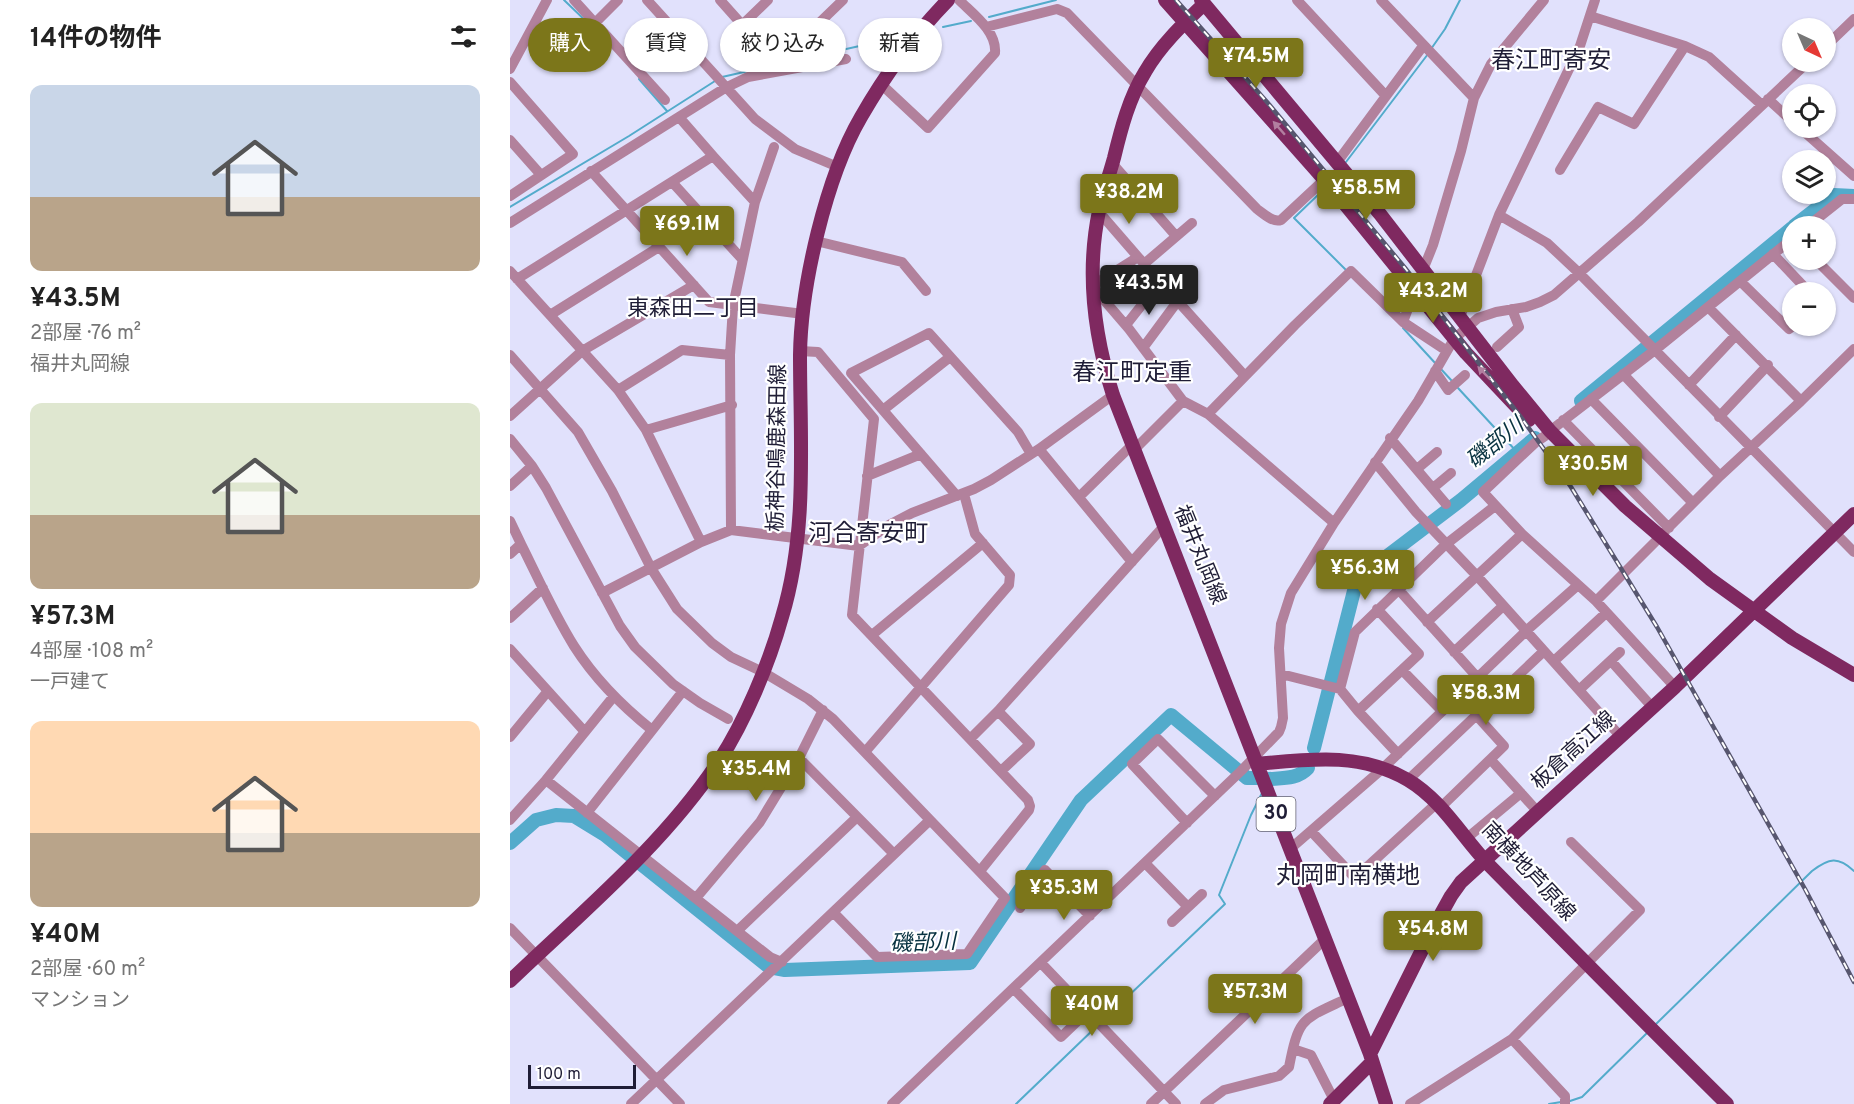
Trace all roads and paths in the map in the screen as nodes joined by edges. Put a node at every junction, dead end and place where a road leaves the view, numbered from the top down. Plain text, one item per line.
1 (547, 0) edge
2 (574, 0) edge
3 (618, 0) edge
4 (647, 0) edge
5 (720, 0) edge
6 (768, 0) edge
7 (843, 0) edge
8 (948, 0) edge
9 (959, 0) edge
10 (1165, 0) edge
11 (1297, 0) edge
12 (1544, 0) edge
13 (1595, 0) edge
14 (1204, 1) edge
15 (1383, 1) edge
16 (1590, 16) junction
17 (589, 18) edge
18 (600, 18) edge
19 (736, 18) edge
20 (749, 18) edge
21 (824, 18) edge
22 (1854, 19) edge
23 (1185, 22) junction
24 (986, 27) junction
25 (1836, 36) edge
26 (612, 43) edge
27 (1423, 46) junction
28 (1684, 46) junction
29 (510, 69) edge
30 (775, 72) edge
31 (1797, 72) edge
32 (510, 82) edge
33 (882, 85) junction
34 (724, 86) junction
35 (1138, 86) junction
36 (1386, 96) junction
37 (1474, 98) junction
38 (665, 100) dead end
39 (1765, 102) junction
40 (1782, 114) edge
41 (680, 117) junction
42 (1811, 138) edge
43 (510, 140) edge
44 (774, 147) dead end
45 (713, 156) junction
46 (1338, 161) junction
47 (1112, 162) junction
48 (838, 167) junction
49 (1560, 170) dead end
50 (591, 171) junction
51 (541, 175) junction
52 (1854, 176) edge
53 (1325, 179) junction
54 (672, 183) junction
55 (510, 196) edge
56 (1854, 199) edge
57 (755, 202) junction
58 (627, 211) junction
59 (1099, 212) junction
60 (1498, 215) junction
61 (1821, 216) edge
62 (1192, 223) dead end
63 (510, 224) edge
64 (1176, 236) junction
65 (816, 241) junction
66 (659, 247) junction
67 (1782, 247) edge
68 (1773, 254) junction
69 (742, 259) junction
70 (1141, 261) junction
71 (1423, 270) junction
72 (1826, 270) edge
73 (1578, 272) junction
74 (514, 275) edge
75 (1740, 281) junction
76 (1160, 282) junction
77 (1800, 282) edge
78 (694, 285) junction
79 (1092, 286) junction
80 (1415, 290) junction
81 (926, 291) dead end
82 (1854, 298) edge
83 (1177, 302) junction
84 (733, 306) junction
85 (1708, 307) junction
86 (1512, 309) junction
87 (803, 314) junction
88 (550, 315) junction
89 (1458, 315) junction
90 (1403, 322) junction
91 (1782, 322) edge
92 (1126, 325) junction
93 (1467, 327) junction
94 (1736, 334) junction
95 (1451, 345) junction
96 (1497, 346) dead end
97 (1143, 348) junction
98 (1854, 349) edge
99 (1655, 350) junction
100 (582, 351) junction
101 (800, 351) junction
102 (510, 355) edge
103 (730, 355) junction
104 (950, 357) junction
105 (1768, 365) junction
106 (1435, 371) junction
107 (1623, 374) junction
108 (1465, 375) dead end
109 (1245, 376) junction
110 (1689, 384) junction
111 (540, 389) junction
112 (618, 390) junction
113 (1113, 395) junction
114 (1591, 399) junction
115 (1183, 401) junction
116 (1802, 401) junction
117 (732, 405) junction
118 (883, 410) junction
119 (1208, 414) junction
120 (510, 416) edge
121 (1719, 417) junction
122 (1563, 420) junction
123 (646, 430) junction
124 (1544, 430) junction
125 (1390, 438) junction
126 (510, 439) edge
127 (1134, 446) junction
128 (1749, 448) junction
129 (1035, 451) junction
130 (1437, 452) dead end
131 (921, 454) junction
132 (1375, 462) junction
133 (532, 466) junction
134 (1417, 469) junction
135 (1451, 473) dead end
136 (867, 476) junction
137 (1720, 476) junction
138 (510, 486) edge
139 (1433, 488) junction
140 (960, 495) junction
141 (1079, 497) junction
142 (1694, 503) junction
143 (1446, 504) dead end
144 (1495, 506) junction
145 (1854, 514) edge
146 (510, 521) edge
147 (1334, 523) junction
148 (1164, 526) junction
149 (731, 530) junction
150 (1834, 533) junction
151 (1522, 534) junction
152 (1661, 536) junction
153 (798, 538) junction
154 (701, 542) junction
155 (983, 543) junction
156 (521, 544) junction
157 (1445, 545) junction
158 (859, 546) junction
159 (1854, 552) edge
160 (510, 554) edge
161 (1132, 562) junction
162 (651, 568) junction
163 (1477, 576) junction
164 (1578, 585) junction
165 (543, 588) junction
166 (1398, 590) junction
167 (602, 593) junction
168 (1596, 601) junction
169 (1503, 606) junction
170 (1377, 609) junction
171 (1753, 612) junction
172 (1606, 613) junction
173 (510, 618) edge
174 (1427, 622) junction
175 (1526, 631) junction
176 (872, 635) junction
177 (510, 649) edge
178 (1544, 651) junction
179 (1454, 652) junction
180 (1620, 652) dead end
181 (1554, 661) junction
182 (1611, 662) junction
183 (1402, 670) junction
184 (763, 672) junction
185 (1281, 674) junction
186 (1854, 675) edge
187 (1477, 677) junction
188 (921, 686) junction
189 (1334, 687) junction
190 (1466, 687) junction
191 (1675, 687) junction
192 (1579, 690) junction
193 (548, 691) junction
194 (683, 691) junction
195 (614, 696) junction
196 (1485, 706) junction
197 (1653, 708) junction
198 (823, 710) junction
199 (998, 711) junction
200 (1358, 711) junction
201 (1442, 711) junction
202 (1476, 715) junction
203 (728, 719) dead end
204 (512, 729) edge
205 (652, 730) junction
206 (585, 732) junction
207 (1621, 737) junction
208 (970, 738) junction
209 (865, 752) junction
210 (1398, 754) junction
211 (799, 758) junction
212 (1491, 760) junction
213 (1256, 761) junction
214 (1382, 770) junction
215 (1001, 771) junction
216 (546, 780) junction
217 (1408, 780) junction
218 (1521, 793) junction
219 (1215, 796) junction
220 (1439, 805) junction
221 (1538, 812) junction
222 (587, 813) junction
223 (857, 817) junction
224 (930, 819) junction
225 (510, 820) edge
226 (1187, 823) junction
227 (1311, 831) junction
228 (1467, 838) junction
229 (1571, 842) dead end
230 (1290, 849) junction
231 (894, 854) junction
232 (641, 855) junction
233 (1485, 861) junction
234 (1145, 863) junction
235 (980, 871) junction
236 (1202, 894) dead end
237 (696, 898) junction
238 (1188, 907) junction
239 (1020, 908) dead end
240 (833, 912) junction
241 (1090, 916) junction
242 (1172, 922) dead end
243 (510, 928) edge
244 (737, 931) junction
245 (1325, 939) junction
246 (536, 956) junction
247 (782, 962) junction
248 (1041, 963) junction
249 (1586, 963) junction
250 (510, 981) edge
251 (1014, 988) junction
252 (1348, 998) junction
253 (1087, 1012) junction
254 (1512, 1039) junction
255 (1293, 1048) junction
256 (1371, 1058) junction
257 (657, 1079) junction
258 (1164, 1091) junction
259 (1332, 1102) edge
260 (1720, 1102) edge
261 (631, 1104) edge
262 (680, 1104) edge
263 (892, 1104) edge
264 (1151, 1104) edge
265 (1176, 1104) edge
266 (1205, 1104) edge
267 (1386, 1104) edge
268 (1410, 1104) edge
269 (1565, 1104) edge

1 - 29 street
2 - 17 street
3 - 18 street
4 - 34 street
5 - 19 street
6 - 20 street
7 - 21 street
8 - 33 main road, 栃神谷鳴鹿森田線
9 - 24 street
10 - 23 main road
11 - 36 street
12 - 37 street
13 - 16 street
14 - 23 main road, 福井丸岡線 / 30
14 - 46 main road
15 - 27 street
16 - 28 street
16 - 60 street
22 - 25 street
23 - 35 main road, 福井丸岡線 / 30
53 -> 23 main road
24 - 33 street
24 - 35 street
26 - 38 street
27 - 36 street
27 - 37 street
28 - 39 street
28 - 49 street
30 - 34 street
31 - 39 street
32 - 51 street
33 - 48 main road, 栃神谷鳴鹿森田線
34 - 41 street
34 - 48 street
35 - 47 main road, 福井丸岡線 / 30
35 - 53 street
36 - 46 street
37 - 71 street
39 - 40 street
39 - 73 street
41 - 45 street
41 - 50 street
42 - 52 street
43 - 51 street
44 - 57 street
45 - 54 street
45 - 57 street
46 - 71 main road
47 - 59 main road, 福井丸岡線 / 30
47 - 64 street
48 - 65 main road, 栃神谷鳴鹿森田線
50 - 58 street
50 - 63 street
51 - 55 street
53 - 80 main road
54 - 58 street
54 - 69 street
56 - 61 street
57 - 69 street
58 - 66 street
58 - 74 street
59 - 70 street
59 - 79 main road, 福井丸岡線 / 30
60 - 73 street
60 - 89 street
62 - 64 street
64 - 70 street
65 - 81 street
65 - 87 main road, 栃神谷鳴鹿森田線
66 - 78 street
66 - 88 street
67 - 68 street
68 - 75 street
68 - 77 street
69 - 84 street
70 - 76 street
70 - 79 street
71 - 89 main road
72 - 82 street
73 - 86 street
73 - 99 street
74 - 88 street
75 - 85 street
75 - 91 street
76 - 83 street
76 - 92 street
78 - 84 street
78 - 100 street
79 - 92 street
79 - 113 main road, 福井丸岡線 / 30
80 - 90 street
80 - 95 main road
83 - 97 street
83 - 109 street
84 - 87 street
84 - 103 street
85 - 94 street
85 - 99 street
86 - 93 street
86 - 96 street
87 - 101 main road, 栃神谷鳴鹿森田線
88 - 100 street
89 - 93 main road
90 - 95 street
90 - 109 street
92 - 97 street
93 - 95 street
93 - 124 main road
94 - 105 street
94 - 110 street
95 - 106 street
124 -> 95 main road
97 - 115 street
98 - 116 street
99 - 107 street
99 - 110 street
100 - 111 street
100 - 112 street
101 - 136 street
101 - 153 main road, 栃神谷鳴鹿森田線
102 - 111 street
103 - 112 street
103 - 117 street
104 - 118 street
104 - 118 street
104 - 129 street
105 - 116 street
105 - 121 street
106 - 108 street
106 - 125 street
107 - 114 street
107 - 137 street
109 - 119 street
110 - 121 street
111 - 120 street
111 - 162 street
112 - 123 street
113 - 127 main road, 福井丸岡線 / 30
113 - 129 street
114 - 122 street
114 - 142 street
115 - 119 street
115 - 127 street
116 - 128 street
117 - 123 street
117 - 149 street
118 - 131 street
119 - 147 street
121 - 128 street
122 - 124 street
122 - 152 street
123 - 154 street
124 - 144 street
124 - 152 main road
125 - 132 street
125 - 134 street
126 - 133 street
127 - 141 street
127 - 148 main road, 福井丸岡線 / 30
128 - 137 street
128 - 150 street
129 - 140 street
129 - 141 street
130 - 134 street
131 - 136 street
131 - 140 street
132 - 147 street
132 - 157 street
133 - 138 street
133 - 167 street
134 - 139 street
135 - 139 street
136 - 158 street
137 - 142 street
139 - 143 street
140 - 155 street
140 - 158 street
141 - 161 street
142 - 152 street
144 - 151 street
144 - 157 street
145 - 150 main road, 板倉高江線
146 - 156 street
147 - 185 street
148 - 161 street
148 - 213 main road, 福井丸岡線 / 30
149 - 153 street
149 - 154 street
150 - 159 street
150 - 171 main road, 板倉高江線
151 - 163 street
151 - 164 street
152 - 168 street
152 - 171 main road
153 - 158 street
153 - 184 main road, 栃神谷鳴鹿森田線
154 - 162 street
155 - 176 street
155 - 188 street
156 - 160 street
156 - 165 street
157 - 163 street
157 - 166 street
158 - 176 street
161 - 199 street
162 - 167 street
162 - 184 street
163 - 169 street
163 - 174 street
164 - 168 street
164 - 175 street
165 - 173 street
165 - 195 street
166 - 170 street
166 - 174 street
167 - 194 street
168 - 172 street
169 - 175 street
169 - 179 street
170 - 183 street
170 - 189 street
171 - 186 main road
171 - 191 main road, 板倉高江線
172 - 181 street
172 - 191 street
174 - 179 street
175 - 178 street
175 - 187 street
176 - 188 street
177 - 193 street
178 - 181 street
178 - 196 street
179 - 187 street
180 - 182 street
181 - 192 street
182 - 192 street
182 - 197 street
183 - 200 street
183 - 201 street
184 - 198 street
184 - 232 main road, 栃神谷鳴鹿森田線
185 - 189 street
185 - 213 street
187 - 190 street
188 - 208 street
188 - 209 street
189 - 200 street
190 - 196 street
190 - 201 street
191 - 197 main road, 板倉高江線
192 - 207 street
193 - 204 street
193 - 206 street
194 - 203 street
194 - 205 street
195 - 205 street
195 - 206 street
196 - 202 street
197 - 207 main road, 板倉高江線
198 - 209 street
198 - 211 street
199 - 208 street
199 - 215 street
200 - 210 street
201 - 210 street
202 - 212 street
202 - 217 street
205 - 222 street
206 - 216 street
207 - 221 main road, 板倉高江線
208 - 215 street
209 - 224 street
210 - 214 street
211 - 223 street
211 - 237 street
212 - 218 street
212 - 220 street
213 - 214 main road, 南横地芦原線
213 - 219 street
213 - 230 main road, 福井丸岡線 / 30
214 - 217 main road, 南横地芦原線
214 - 227 street
215 - 235 street
216 - 222 street
216 - 225 street
217 - 220 main road, 南横地芦原線
218 - 221 street
218 - 228 street
219 - 226 street
219 - 226 street
220 - 227 street
220 - 228 main road, 南横地芦原線
221 - 233 main road, 板倉高江線
222 - 232 street
223 - 231 street
223 - 244 street
224 - 231 street
224 - 235 street
226 - 234 street
227 - 230 street
228 - 233 main road, 南横地芦原線
229 - 249 street
230 - 245 main road, 福井丸岡線 / 30
231 - 240 street
232 - 237 street
232 - 246 main road, 栃神谷鳴鹿森田線
233 - 249 main road, 南横地芦原線
233 - 256 main road, 板倉高江線
234 - 238 street
234 - 241 street
235 - 240 street
236 - 238 street
237 - 244 street
238 - 242 street
239 - 241 street
240 - 247 street
241 - 248 street
243 - 246 street
244 - 247 street
245 - 252 main road, 福井丸岡線 / 30
245 - 258 street
246 - 250 main road, 栃神谷鳴鹿森田線
246 - 257 street
247 - 257 street
248 - 251 street
248 - 253 street
249 - 254 street
249 - 260 main road, 南横地芦原線
251 - 253 street
251 - 263 street
252 - 255 street
252 - 256 main road, 福井丸岡線 / 30
253 - 258 street
254 - 268 street
254 - 269 street
255 - 259 street
255 - 266 street
256 - 259 main road, 板倉高江線
256 - 267 main road, 福井丸岡線 / 30
257 - 261 street
257 - 262 street
258 - 264 street
258 - 265 street

